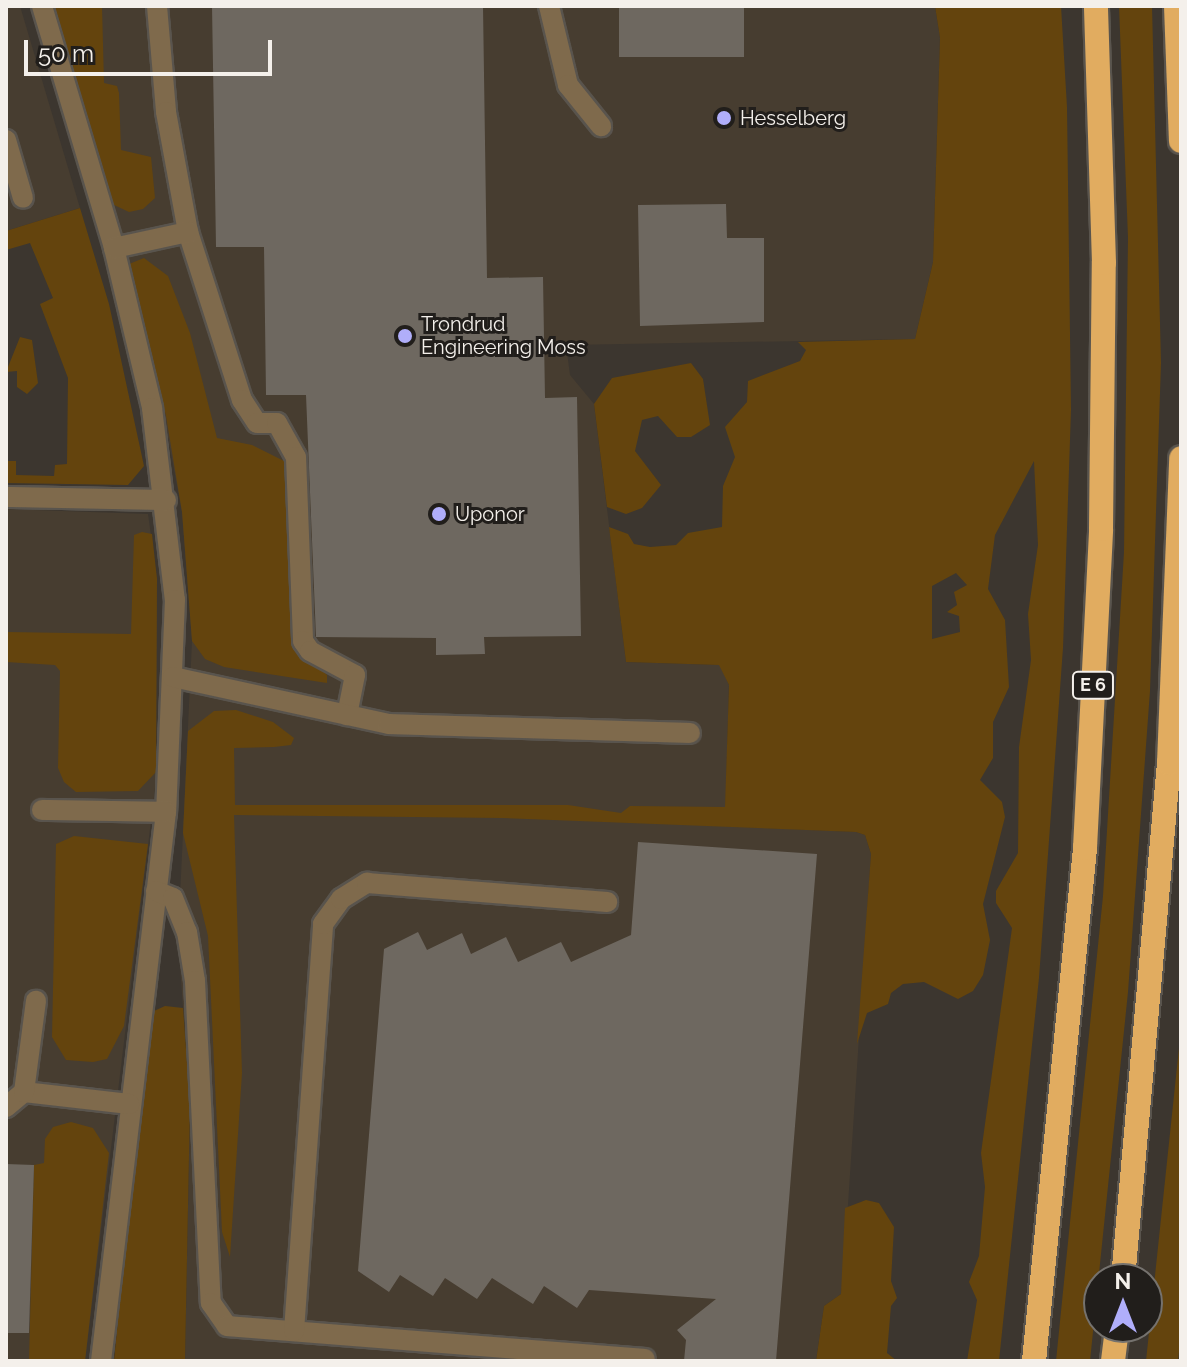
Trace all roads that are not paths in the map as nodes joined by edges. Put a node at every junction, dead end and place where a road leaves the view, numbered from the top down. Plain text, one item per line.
1 (42, 6) edge
2 (157, 6) edge
3 (549, 6) edge
4 (1096, 6) edge
5 (1176, 6) edge
6 (601, 126) dead end
7 (6, 140) edge
8 (1181, 141) edge
9 (23, 198) dead end
10 (188, 232) junction
11 (114, 248) junction
12 (1181, 458) edge
13 (6, 497) edge
14 (166, 500) junction
15 (173, 677) junction
16 (347, 715) junction
17 (690, 733) dead end
18 (42, 810) dead end
19 (166, 812) junction
20 (156, 891) junction
21 (607, 902) dead end
22 (36, 1001) dead end
23 (24, 1092) junction
24 (129, 1104) junction
25 (6, 1107) edge
26 (1124, 1263) edge
27 (294, 1331) junction
28 (645, 1359) dead end
29 (101, 1361) edge
30 (1034, 1361) edge

1 - 11 street
2 - 10 street
3 - 6 street
4 - 30 highway, E 6
5 - 8 highway
7 - 9 street
10 - 11 street
10 - 16 street
11 - 14 street
12 - 26 highway
13 - 14 street
14 - 15 street
15 - 16 street
15 - 19 street
16 - 17 street
18 - 19 street
19 - 20 street
20 - 24 street
20 - 27 street
21 - 27 street
22 - 23 street
23 - 24 street
23 - 25 street
24 - 29 street
27 - 28 street

